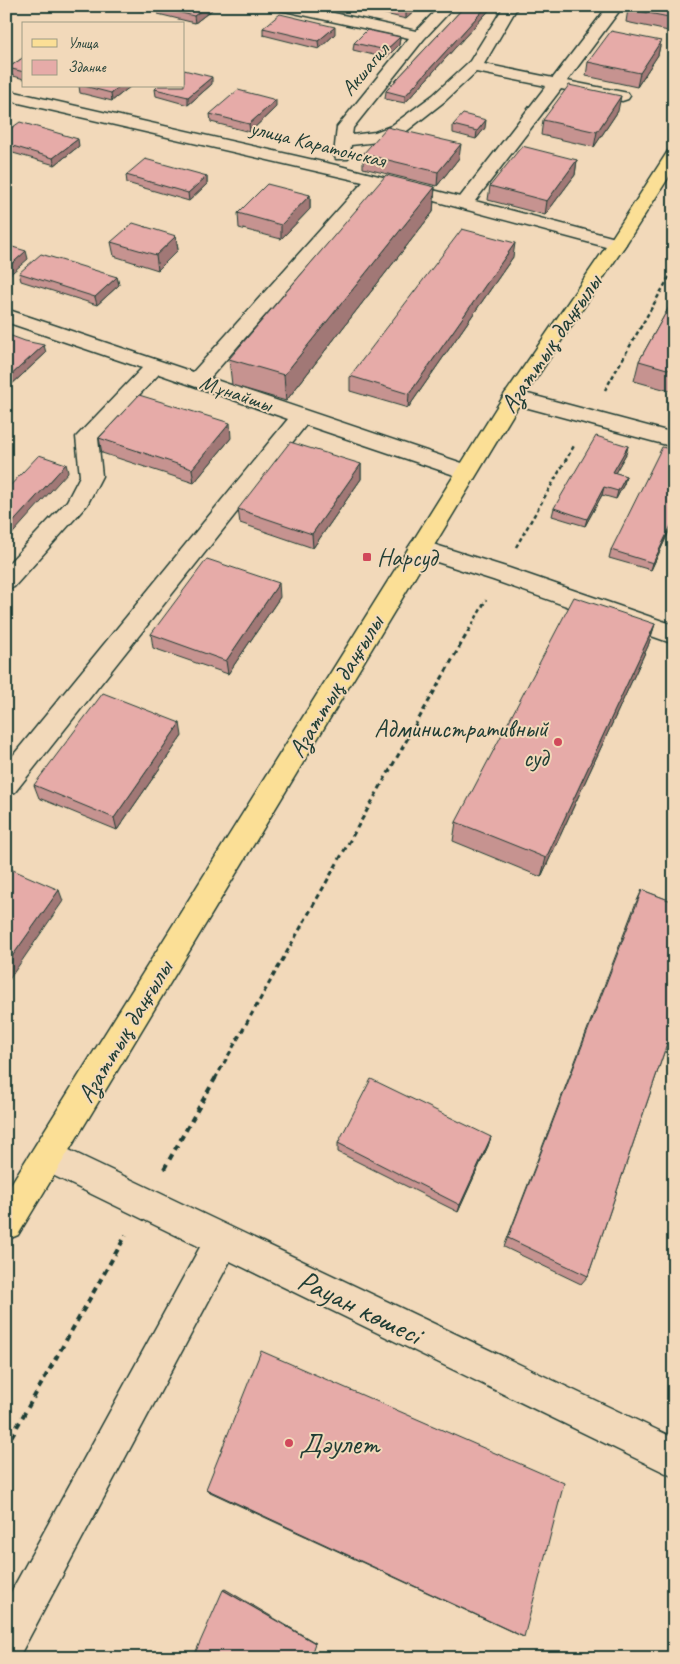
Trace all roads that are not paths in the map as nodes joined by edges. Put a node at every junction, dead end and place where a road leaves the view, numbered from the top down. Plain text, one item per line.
1 (280, 6) edge
2 (448, 6) edge
3 (511, 6) edge
4 (616, 6) edge
5 (419, 36) junction
6 (473, 67) junction
7 (556, 84) junction
8 (6, 95) edge
9 (622, 96) edge
10 (343, 141) junction
11 (674, 155) edge
12 (340, 171) junction
13 (374, 180) junction
14 (464, 204) junction
15 (617, 244) junction
16 (6, 315) edge
17 (156, 366) junction
18 (198, 380) junction
19 (513, 397) junction
20 (302, 416) junction
21 (674, 440) edge
22 (466, 472) junction
23 (420, 548) junction
24 (6, 581) edge
25 (674, 635) edge
26 (6, 784) edge
27 (48, 1156) junction
28 (6, 1223) edge
29 (222, 1241) junction
30 (674, 1458) edge
31 (6, 1641) edge

1 - 5 street
2 - 5 street, Акшагил
3 - 6 street
4 - 7 street
5 - 10 street, Акшагил
6 - 7 street
6 - 10 street
7 - 9 street
7 - 14 street
8 - 12 street, улица Каратонская
10 - 12 street, Акшагил
11 - 15 main road, Азаттық даңғылы
12 - 13 street, улица Каратонская
13 - 14 street, улица Каратонская
13 - 18 street
14 - 15 street, улица Каратонская
15 - 19 main road, Азаттық даңғылы
16 - 17 street, Мұнайшы
17 - 18 street, Мұнайшы
17 - 24 street
18 - 20 street, Мұнайшы
19 - 21 street
19 - 22 main road, Азаттық даңғылы
20 - 22 street, Мұнайшы
20 - 26 street
22 - 23 main road, Азаттық даңғылы
23 - 25 street
23 - 27 main road, Азаттық даңғылы
27 - 28 main road, Азаттық даңғылы
27 - 29 street, Рауан көшесі
29 - 30 street, Рауан көшесі
29 - 31 street

